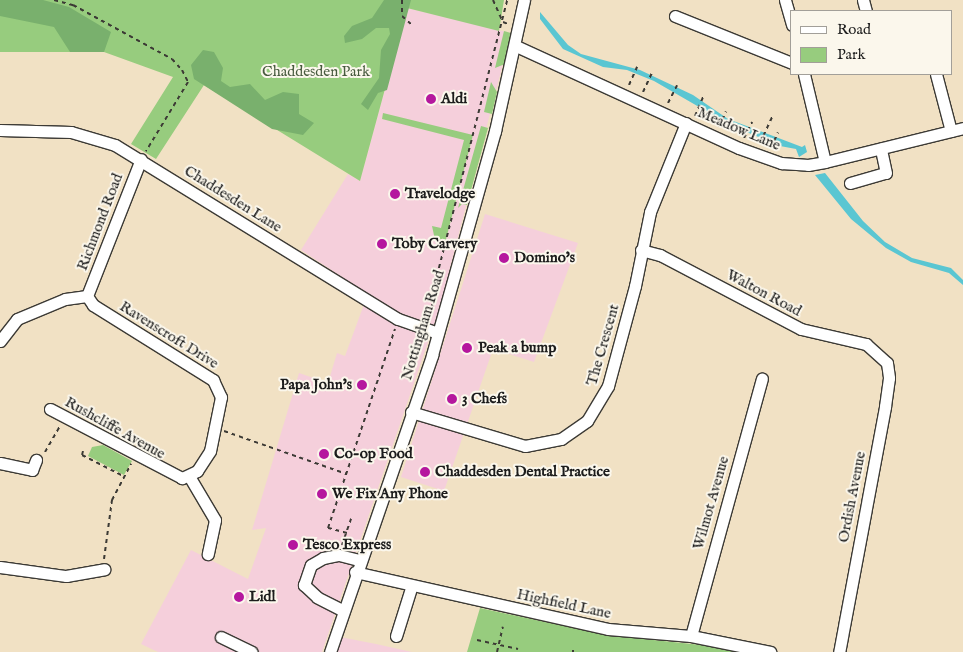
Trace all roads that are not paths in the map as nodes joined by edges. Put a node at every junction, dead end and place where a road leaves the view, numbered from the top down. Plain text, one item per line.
1 (524, 0) edge
2 (785, 0) edge
3 (675, 16) dead end
4 (790, 18) edge
5 (516, 46) junction
6 (790, 62) edge
7 (804, 75) edge
8 (936, 75) edge
9 (686, 123) junction
10 (963, 128) edge
11 (0, 130) edge
12 (951, 131) junction
13 (881, 148) junction
14 (141, 159) junction
15 (824, 162) junction
16 (850, 183) dead end
17 (641, 250) junction
18 (87, 296) junction
19 (438, 333) junction
20 (0, 341) edge
21 (878, 351) joint
22 (762, 379) dead end
23 (50, 409) dead end
24 (411, 412) junction
25 (36, 460) road end
26 (0, 463) edge
27 (189, 476) junction
28 (208, 554) dead end
29 (359, 560) junction
30 (0, 567) edge
31 (104, 569) road end
32 (355, 572) junction
33 (412, 585) junction
34 (342, 610) junction
35 (396, 636) dead end
36 (691, 636) junction
37 (221, 637) dead end
38 (252, 652) edge
39 (330, 652) edge
40 (770, 652) edge
41 (839, 652) edge

1 - 5 street, Nottingham Road
2 - 4 street
3 - 6 street
5 - 9 street, Meadow Lane
5 - 19 street, Nottingham Road
7 - 15 street
8 - 12 street
9 - 15 street, Meadow Lane
9 - 17 street, The Crescent
10 - 12 street, Meadow Lane
11 - 14 street, Chaddesden Lane
12 - 13 street, Meadow Lane
13 - 15 street, Meadow Lane
13 - 16 street
14 - 18 street, Richmond Road
14 - 19 street, Chaddesden Lane
17 - 21 street, Walton Road
17 - 24 street, The Crescent
18 - 20 street
18 - 27 street, Ravenscroft Drive
19 - 24 street, Nottingham Road
21 - 41 street, Ordish Avenue
22 - 36 street, Wilmot Avenue
23 - 27 street, Rushcliffe Avenue
24 - 29 street, Nottingham Road
25 - 26 street
27 - 28 street
29 - 32 street, Nottingham Road
29 - 34 street
30 - 31 street
32 - 33 street, Highfield Lane
32 - 34 street, Nottingham Road
33 - 35 street
33 - 36 street, Highfield Lane
34 - 39 street, Nottingham Road
36 - 40 street, Highfield Lane
37 - 38 street

